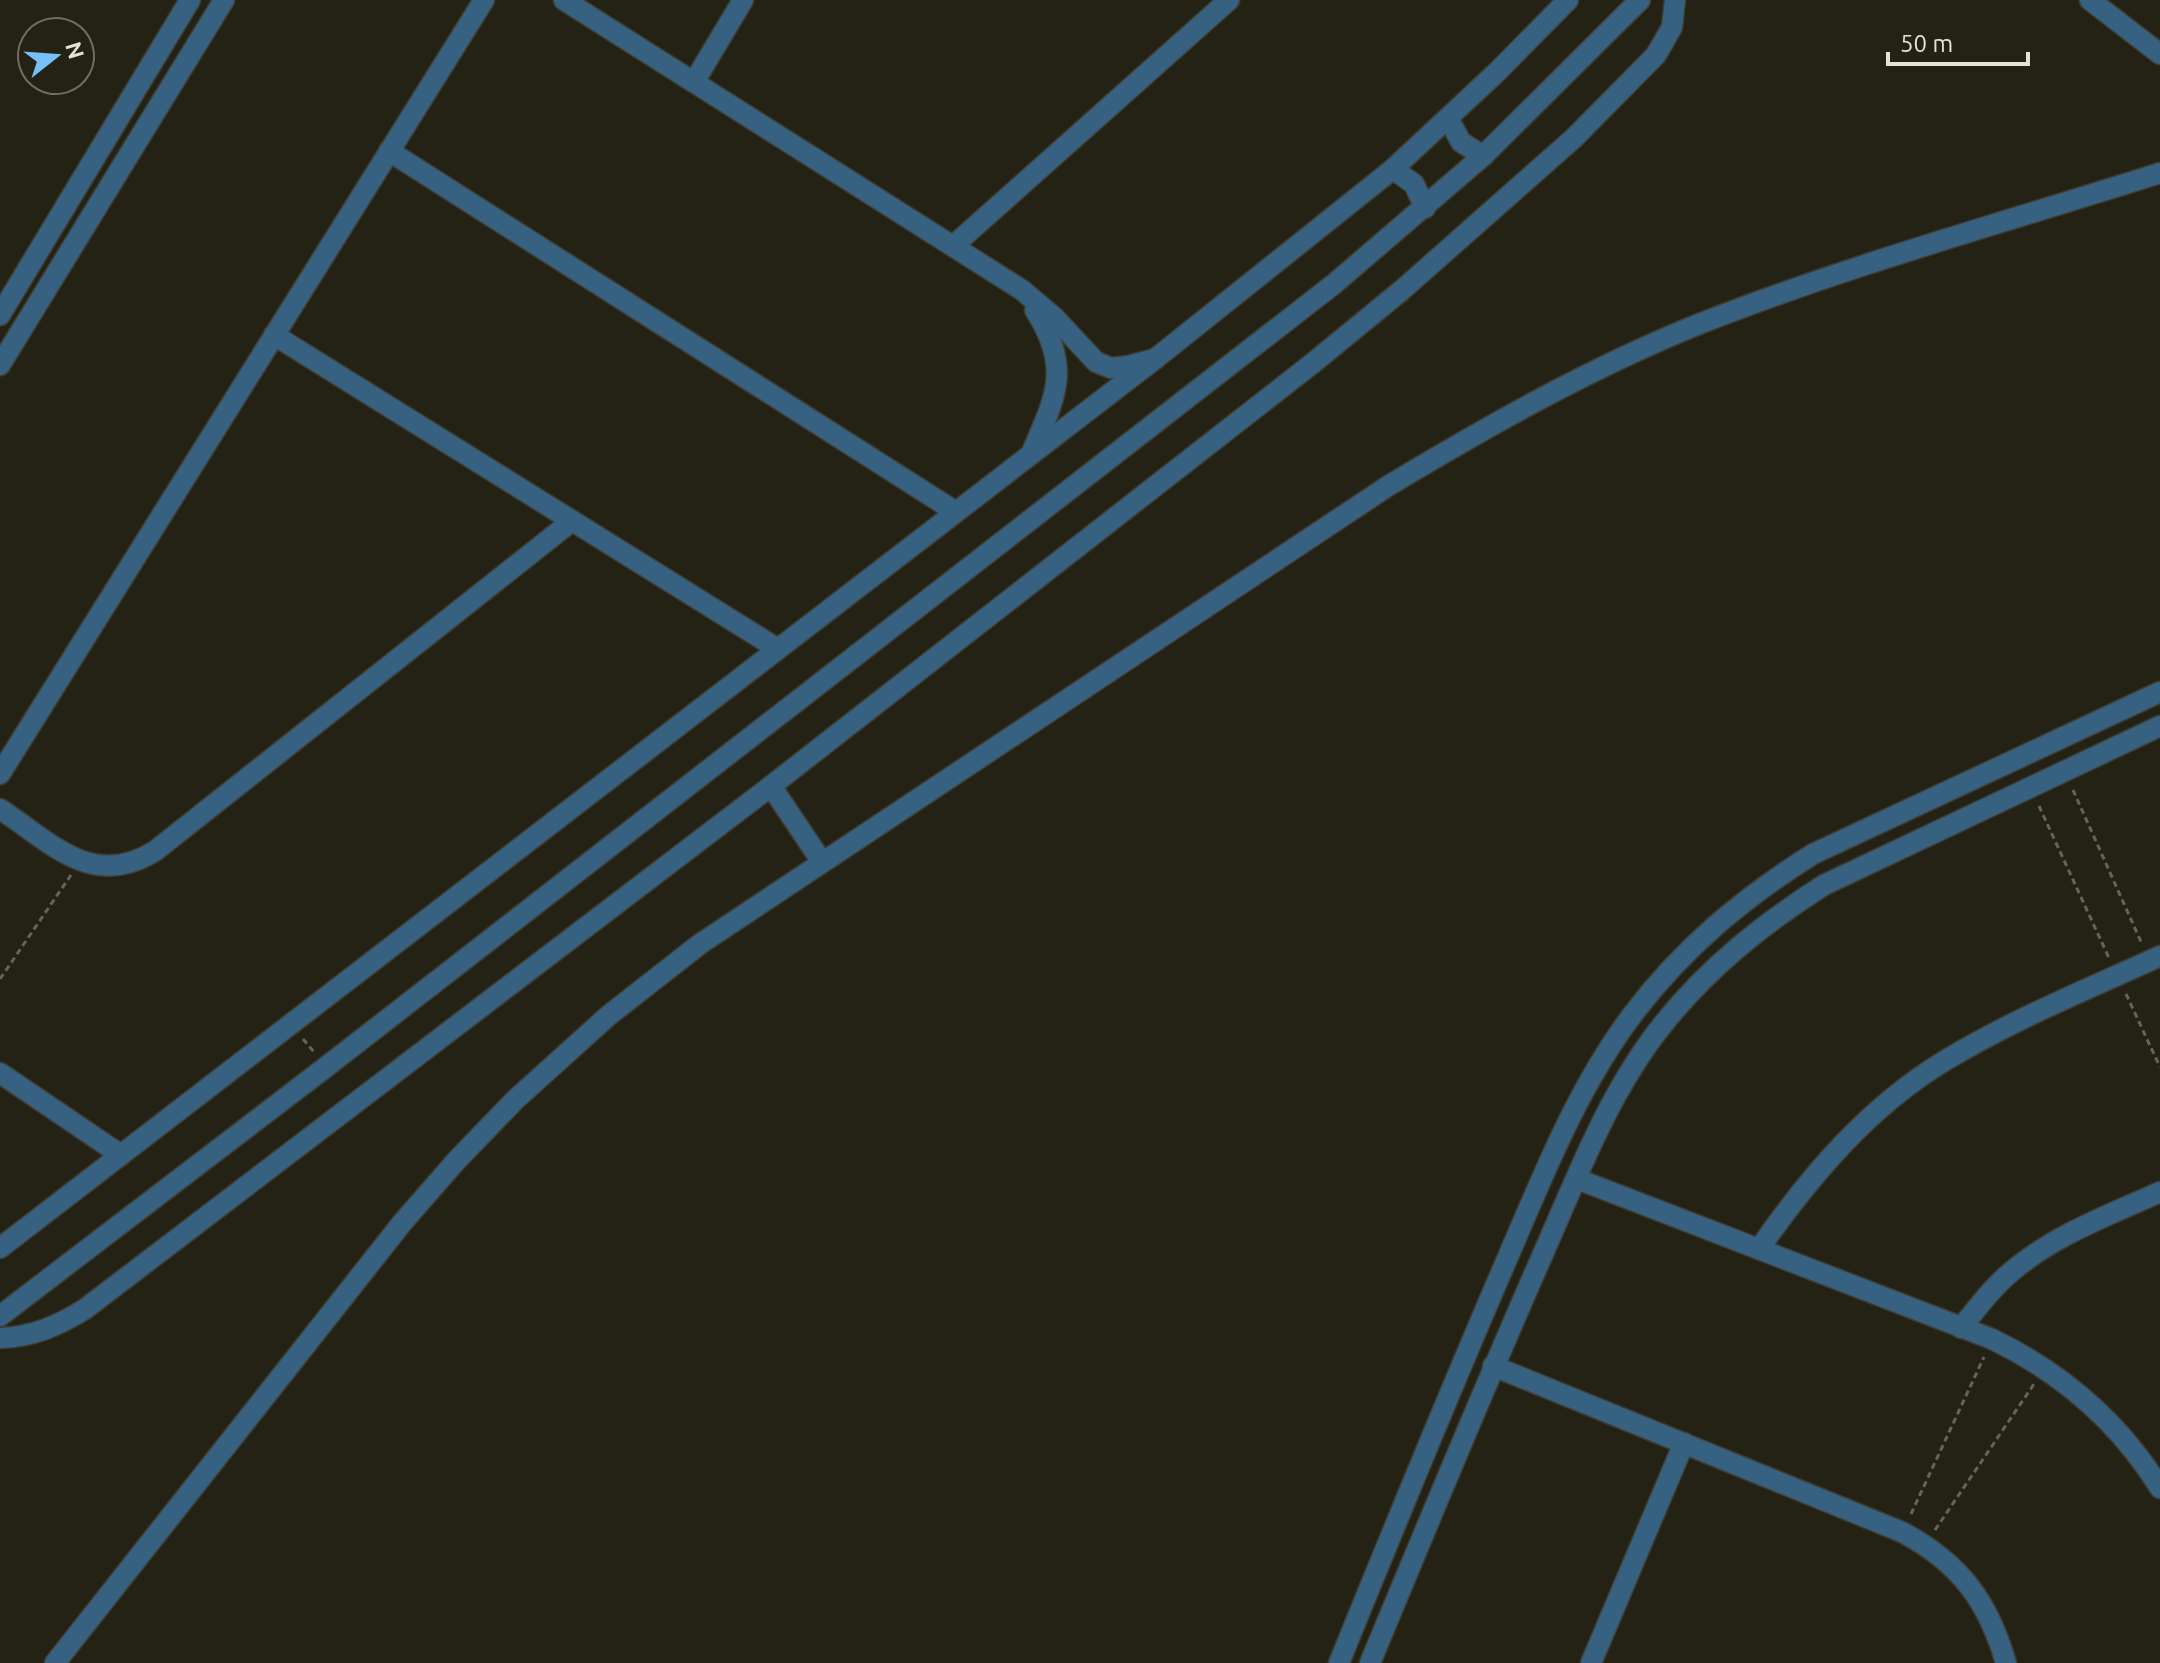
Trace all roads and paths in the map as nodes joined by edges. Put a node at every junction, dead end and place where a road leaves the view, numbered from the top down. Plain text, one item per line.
1 (190, 0) edge
2 (224, 0) edge
3 (484, 0) edge
4 (564, 0) edge
5 (743, 0) edge
6 (1229, 0) edge
7 (1568, 0) edge
8 (1640, 0) edge
9 (1675, 0) edge
10 (2090, 0) edge
11 (2160, 54) edge
12 (694, 82) junction
13 (1448, 118) junction
14 (389, 151) junction
15 (1483, 156) junction
16 (1393, 169) junction
17 (2160, 173) edge
18 (1425, 208) junction
19 (953, 246) junction
20 (24, 276) junction
21 (46, 289) junction
22 (1022, 290) junction
23 (0, 315) edge
24 (274, 335) junction
25 (1155, 359) junction
26 (0, 365) edge
27 (1031, 454) junction
28 (956, 512) junction
29 (572, 521) junction
30 (778, 649) junction
31 (2160, 692) edge
32 (2160, 726) edge
33 (2064, 771) junction
34 (0, 774) edge
35 (771, 786) junction
36 (2030, 787) junction
37 (0, 809) edge
38 (80, 862) junction
39 (822, 862) junction
40 (2155, 958) edge
41 (2117, 975) junction
42 (0, 979) edge
43 (291, 1024) junction
44 (326, 1067) junction
45 (2160, 1067) edge
46 (0, 1073) edge
47 (121, 1155) junction
48 (1577, 1179) junction
49 (2160, 1192) edge
50 (0, 1248) edge
51 (1759, 1249) junction
52 (0, 1316) edge
53 (1961, 1328) junction
54 (0, 1338) edge
55 (1992, 1339) junction
56 (1493, 1366) junction
57 (2045, 1368) junction
58 (1684, 1443) junction
59 (2160, 1488) edge
60 (1902, 1532) junction
61 (1925, 1544) junction
62 (55, 1663) edge
63 (1339, 1663) edge
64 (1370, 1663) edge
65 (1591, 1663) edge
66 (2006, 1663) edge

1 - 20 street
2 - 21 street
3 - 14 street
4 - 12 street
5 - 12 street
6 - 19 street
7 - 13 street
8 - 15 street
9 - 35 street
10 - 11 street
12 - 19 street
13 - 15 street
13 - 16 street
14 - 24 street
14 - 28 street
15 - 18 street
16 - 18 street
16 - 25 street
17 - 39 street
18 - 44 street
19 - 22 street
20 - 21 street
20 - 23 street
21 - 26 street
22 - 25 street
22 - 27 street
24 - 29 street
24 - 34 street
25 - 27 street
27 - 28 street
28 - 30 street
29 - 30 street
29 - 38 street
30 - 43 street
31 - 63 street
32 - 33 street
33 - 36 street
33 - 40 path
35 - 39 street
35 - 54 street
36 - 41 path
36 - 48 street
37 - 38 street
38 - 42 path
39 - 62 street
40 - 41 street
41 - 45 path
41 - 51 street
43 - 44 path
43 - 47 street
44 - 52 street
46 - 47 street
47 - 50 street
48 - 51 street
48 - 56 street
49 - 53 street
51 - 53 street
53 - 55 street
55 - 57 street
55 - 60 path
56 - 58 street
56 - 64 street
57 - 59 street
57 - 61 path
58 - 60 street
58 - 65 street
60 - 61 street
61 - 66 street

